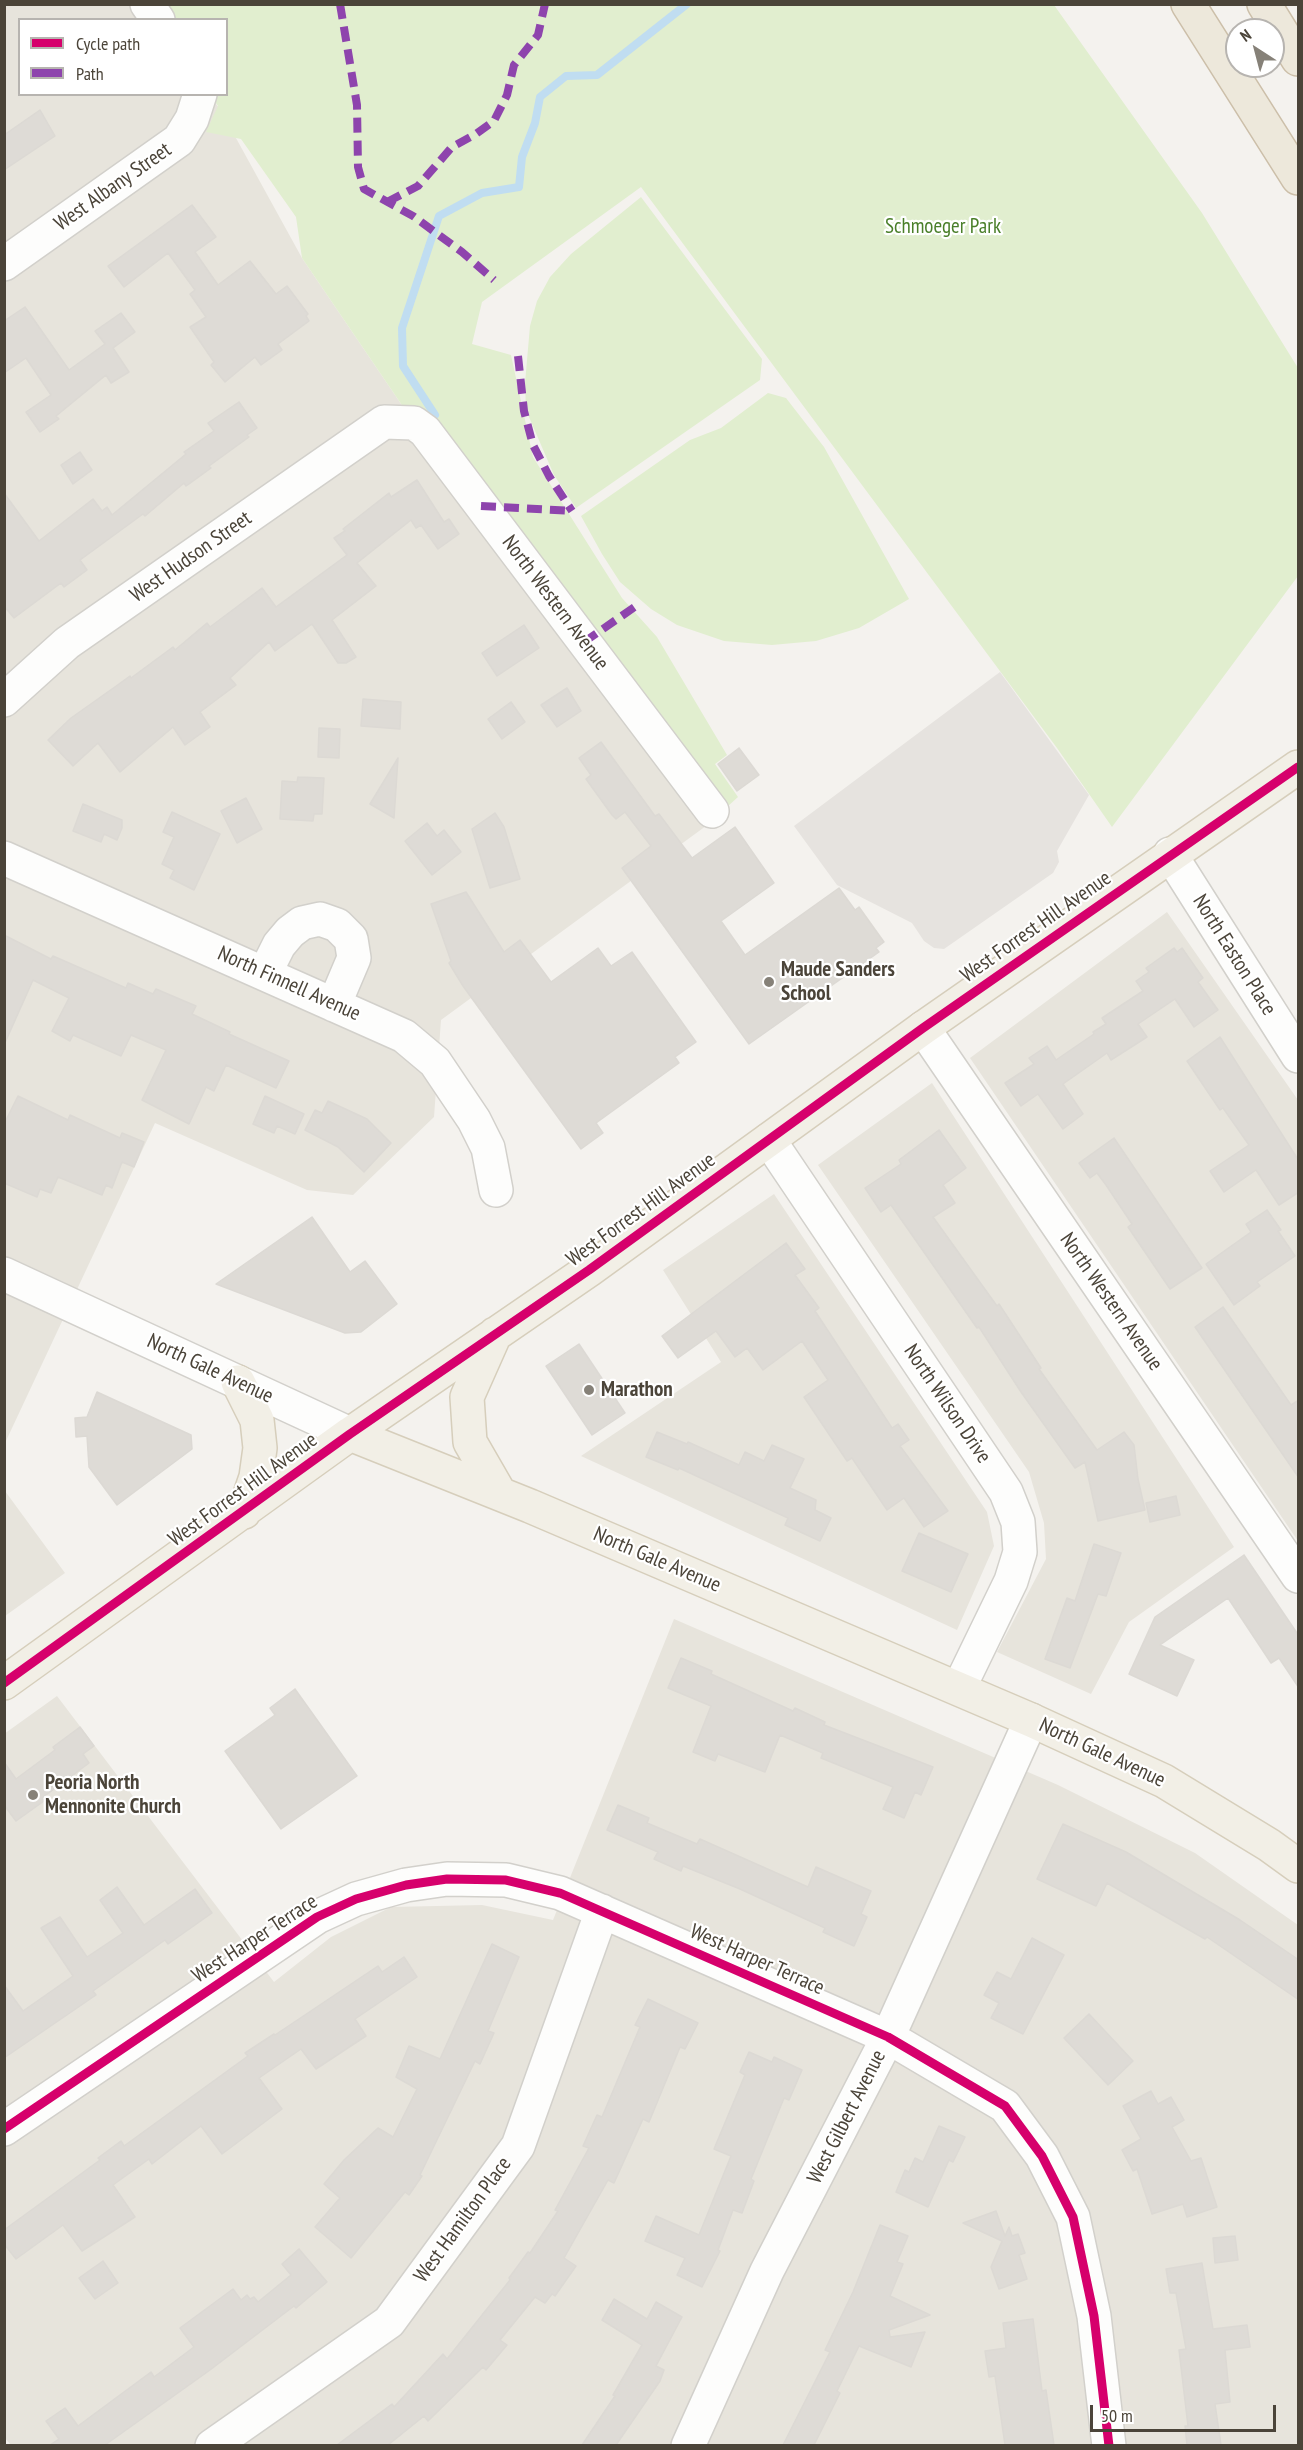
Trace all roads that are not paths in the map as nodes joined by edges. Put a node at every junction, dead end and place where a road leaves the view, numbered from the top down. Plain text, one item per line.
1 (147, 4) edge
2 (1188, 4) edge
3 (1264, 4) edge
4 (157, 18) edge
5 (1299, 59) edge
6 (200, 96) edge
7 (1299, 178) edge
8 (4, 264) edge
9 (384, 422) joint
10 (4, 700) edge
11 (1299, 766) edge
12 (712, 811) dead end
13 (1170, 854) junction
14 (4, 858) edge
15 (265, 973) junction
16 (334, 1005) junction
17 (923, 1028) junction
18 (1299, 1056) edge
19 (769, 1140) junction
20 (496, 1190) dead end
21 (4, 1274) edge
22 (495, 1334) junction
23 (238, 1382) junction
24 (350, 1434) junction
25 (500, 1494) junction
26 (244, 1512) junction
27 (1299, 1576) edge
28 (4, 1683) edge
29 (959, 1688) junction
30 (1031, 1719) junction
31 (1299, 1866) edge
32 (602, 1911) junction
33 (888, 2037) junction
34 (4, 2128) edge
35 (212, 2445) edge
36 (688, 2445) edge
37 (1109, 2445) edge

1 - 4 street
2 - 7 highway
3 - 5 highway
6 - 8 street, West Albany Street
9 - 10 street, West Hudson Street
9 - 12 street, North Western Avenue
11 - 13 main road, West Forrest Hill Avenue
13 - 17 main road, West Forrest Hill Avenue
13 - 18 street, North Easton Place
14 - 15 street, North Finnell Avenue
15 - 16 street, North Finnell Avenue
15 - 16 street
16 - 20 street, North Finnell Avenue
17 - 19 main road, West Forrest Hill Avenue
17 - 27 street, North Western Avenue
19 - 22 main road, West Forrest Hill Avenue
19 - 29 street, North Wilson Drive
21 - 23 street, North Gale Avenue
22 - 24 main road, West Forrest Hill Avenue
22 - 25 main road
23 - 24 street, North Gale Avenue
23 - 26 main road
24 - 25 main road, North Gale Avenue
24 - 26 main road, West Forrest Hill Avenue
25 - 29 main road, North Gale Avenue
26 - 28 main road, West Forrest Hill Avenue
29 - 30 main road, North Gale Avenue
30 - 31 main road, North Gale Avenue
30 - 33 street, West Gilbert Avenue
32 - 33 street, West Harper Terrace
32 - 34 street, West Harper Terrace
32 - 35 street, West Hamilton Place
33 - 36 street, West Gilbert Avenue
33 - 37 street, West Harper Terrace

